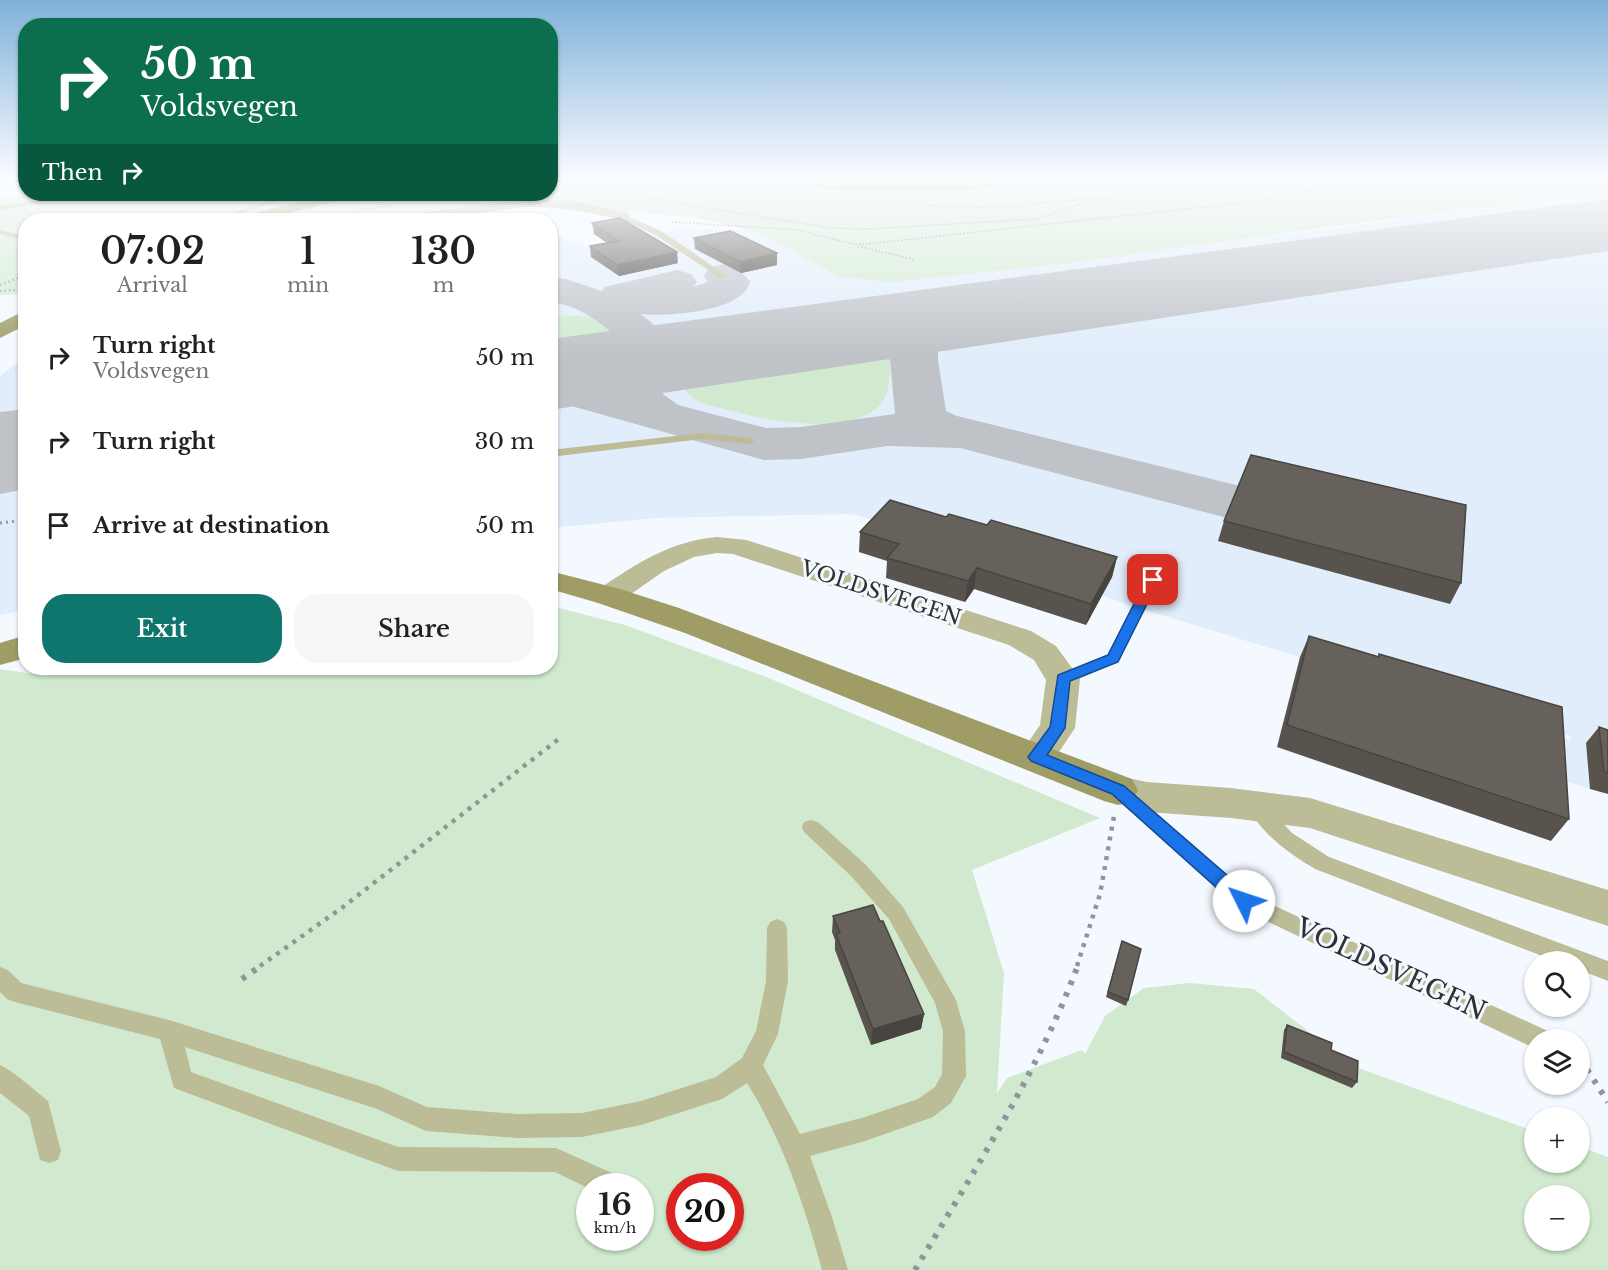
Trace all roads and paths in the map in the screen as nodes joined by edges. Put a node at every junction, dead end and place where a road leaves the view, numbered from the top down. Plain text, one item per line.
1 (666, 238) edge
2 (830, 238) edge
3 (918, 238) edge
4 (853, 244) junction
5 (915, 260) dead end
6 (723, 276) dead end
7 (18, 278) edge
8 (0, 285) edge
9 (18, 290) edge
10 (0, 291) edge
11 (18, 321) edge
12 (0, 332) edge
13 (750, 441) dead end
14 (558, 453) edge
15 (18, 521) edge
16 (0, 523) edge
17 (1153, 580) dead end
18 (558, 582) edge
19 (610, 594) junction
20 (18, 648) edge
21 (0, 654) edge
22 (1063, 679) junction
23 (560, 738) dead end
24 (1036, 757) junction
25 (1118, 790) junction
26 (1256, 807) junction
27 (811, 827) dead end
28 (1608, 908) edge
29 (777, 928) dead end
30 (1608, 971) edge
31 (0, 977) edge
32 (242, 979) dead end
33 (169, 1031) junction
34 (1524, 1032) edge
35 (750, 1066) junction
36 (1590, 1074) edge
37 (0, 1077) edge
38 (1608, 1102) edge
39 (793, 1148) junction
40 (50, 1150) dead end
41 (584, 1173) edge
42 (835, 1270) edge
43 (915, 1270) edge

1 - 6 lane
2 - 4 path
3 - 4 path
4 - 5 path
7 - 8 path
9 - 10 path
11 - 12 main road
13 - 14 lane
15 - 16 path
17 - 22 lane
18 - 19 main road, VOLDSVEGEN
19 - 22 street, VOLDSVEGEN
19 - 24 main road, VOLDSVEGEN
20 - 21 main road
22 - 24 street
23 - 32 path
24 - 25 main road, VOLDSVEGEN
25 - 26 street
25 - 34 lane, VOLDSVEGEN
25 - 43 path
26 - 28 street
26 - 30 lane
27 - 39 lane
29 - 35 lane
31 - 33 lane
33 - 35 lane
33 - 41 lane
35 - 39 lane
36 - 38 path
37 - 40 lane
39 - 42 lane

